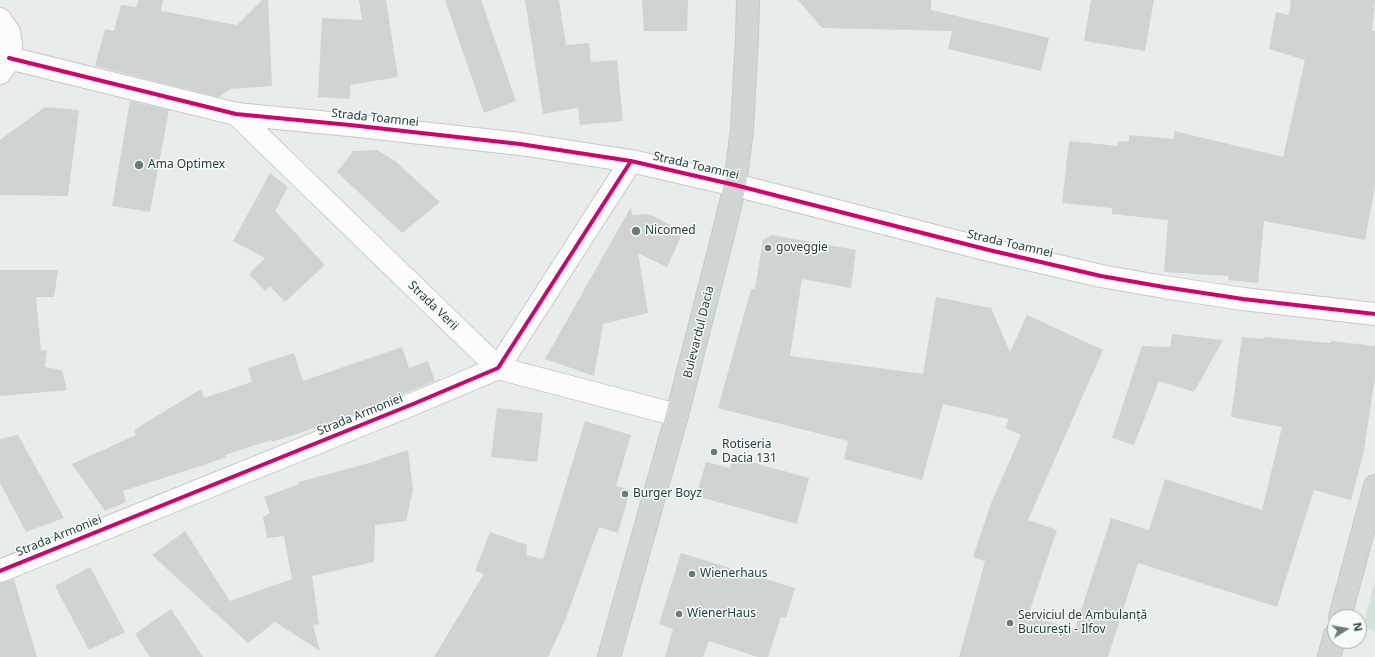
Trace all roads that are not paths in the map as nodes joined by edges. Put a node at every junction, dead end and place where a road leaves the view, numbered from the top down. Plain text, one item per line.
1 (748, 0) edge
2 (0, 19) edge
3 (4, 66) edge
4 (236, 114) junction
5 (630, 161) junction
6 (735, 185) junction
7 (1375, 314) edge
8 (498, 368) junction
9 (678, 415) junction
10 (1375, 486) edge
11 (0, 571) edge
12 (1342, 609) edge
13 (609, 657) edge

1 - 6 main road, Bulevardul Dacia
2 - 3 street
3 - 4 street, Strada Toamnei
4 - 5 street, Strada Toamnei
4 - 8 street, Strada Verii
5 - 6 street, Strada Toamnei
5 - 8 street
6 - 7 street, Strada Toamnei
6 - 9 main road, Bulevardul Dacia
8 - 9 street, Strada Verii
8 - 11 street, Strada Armoniei
9 - 13 main road, Bulevardul Dacia
10 - 12 main road

